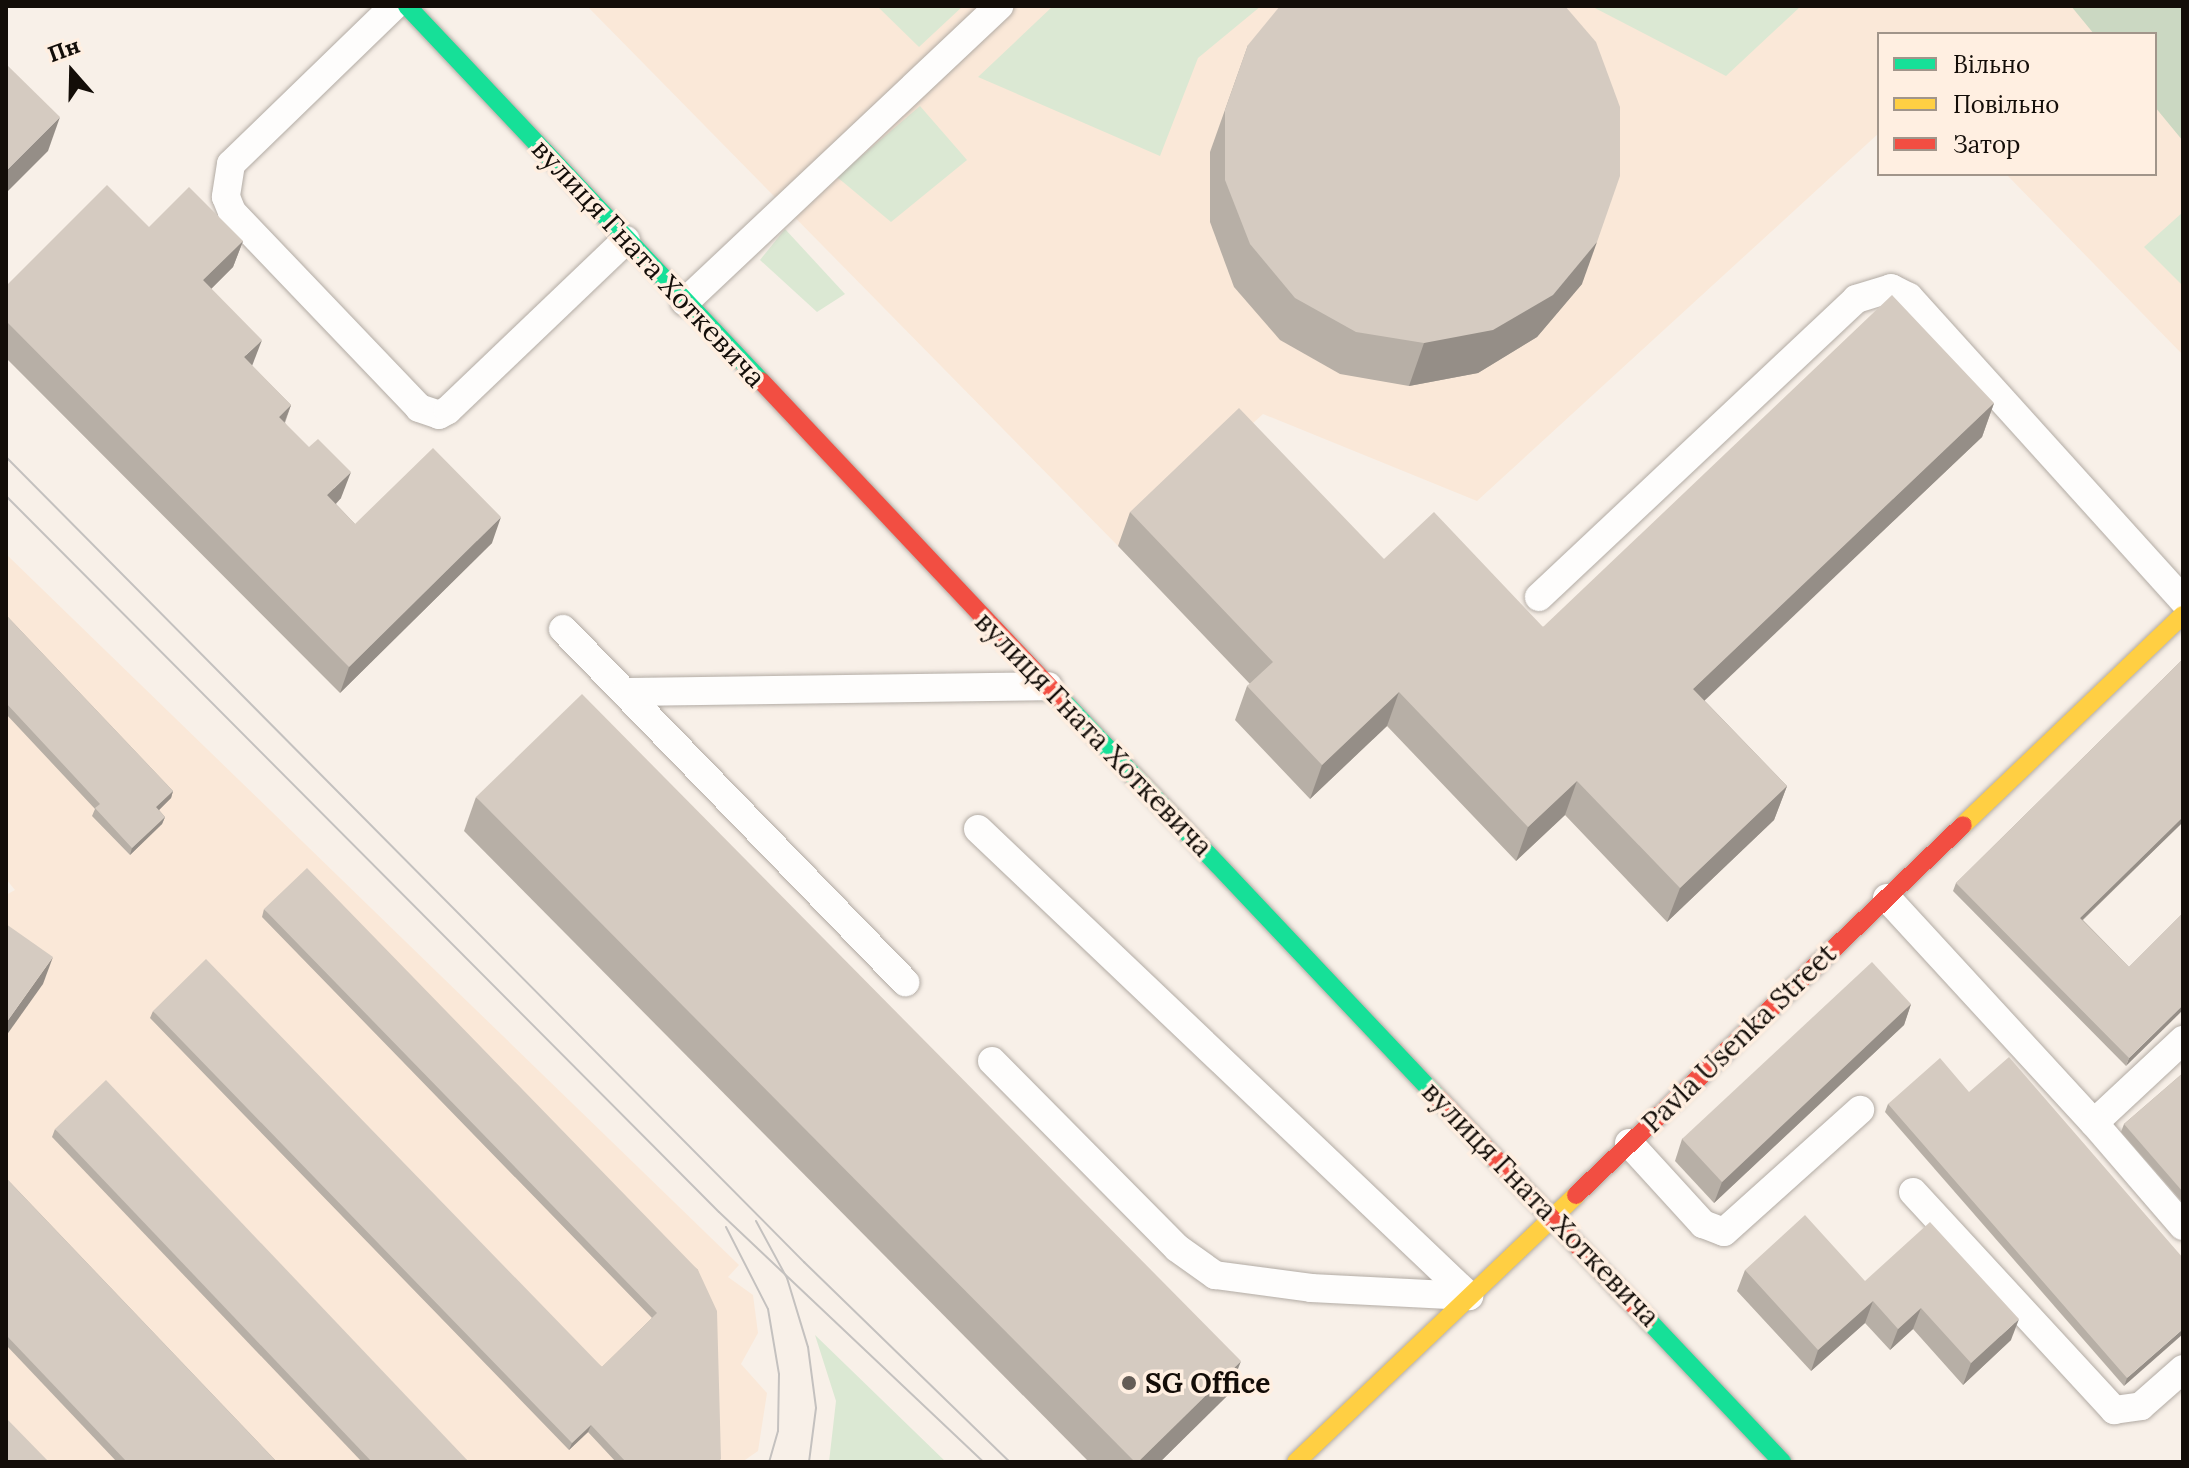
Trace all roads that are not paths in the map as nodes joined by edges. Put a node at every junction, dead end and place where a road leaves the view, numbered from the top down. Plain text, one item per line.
1 (394, 6) edge
2 (407, 6) edge
3 (999, 6) edge
4 (626, 240) junction
5 (685, 302) junction
6 (1539, 597) dead end
7 (2183, 600) edge
8 (2183, 615) edge
9 (563, 629) dead end
10 (1048, 686) junction
11 (625, 692) junction
12 (978, 829) dead end
13 (1887, 898) junction
14 (905, 982) dead end
15 (2183, 1040) edge
16 (992, 1061) dead end
17 (1860, 1110) dead end
18 (2094, 1123) junction
19 (1629, 1143) junction
20 (1913, 1192) dead end
21 (1553, 1216) junction
22 (2183, 1226) edge
23 (1469, 1296) junction
24 (2183, 1369) edge
25 (1296, 1462) edge
26 (1782, 1462) edge

1 - 4 lane
2 - 4 street, вулиця Гната Хоткевича
3 - 5 lane
4 - 5 street, вулиця Гната Хоткевича
5 - 10 street, вулиця Гната Хоткевича
6 - 7 lane
8 - 13 street, Pavla Usenka Street
9 - 11 lane
10 - 11 lane
10 - 21 street, вулиця Гната Хоткевича
11 - 14 lane
12 - 23 lane
13 - 18 lane
13 - 19 street, Pavla Usenka Street
15 - 18 lane
16 - 23 lane
17 - 19 lane
18 - 22 lane
19 - 21 street, Pavla Usenka Street
20 - 24 lane
21 - 23 street, Pavla Usenka Street
21 - 26 street, вулиця Гната Хоткевича
23 - 25 street, Pavla Usenka Street

